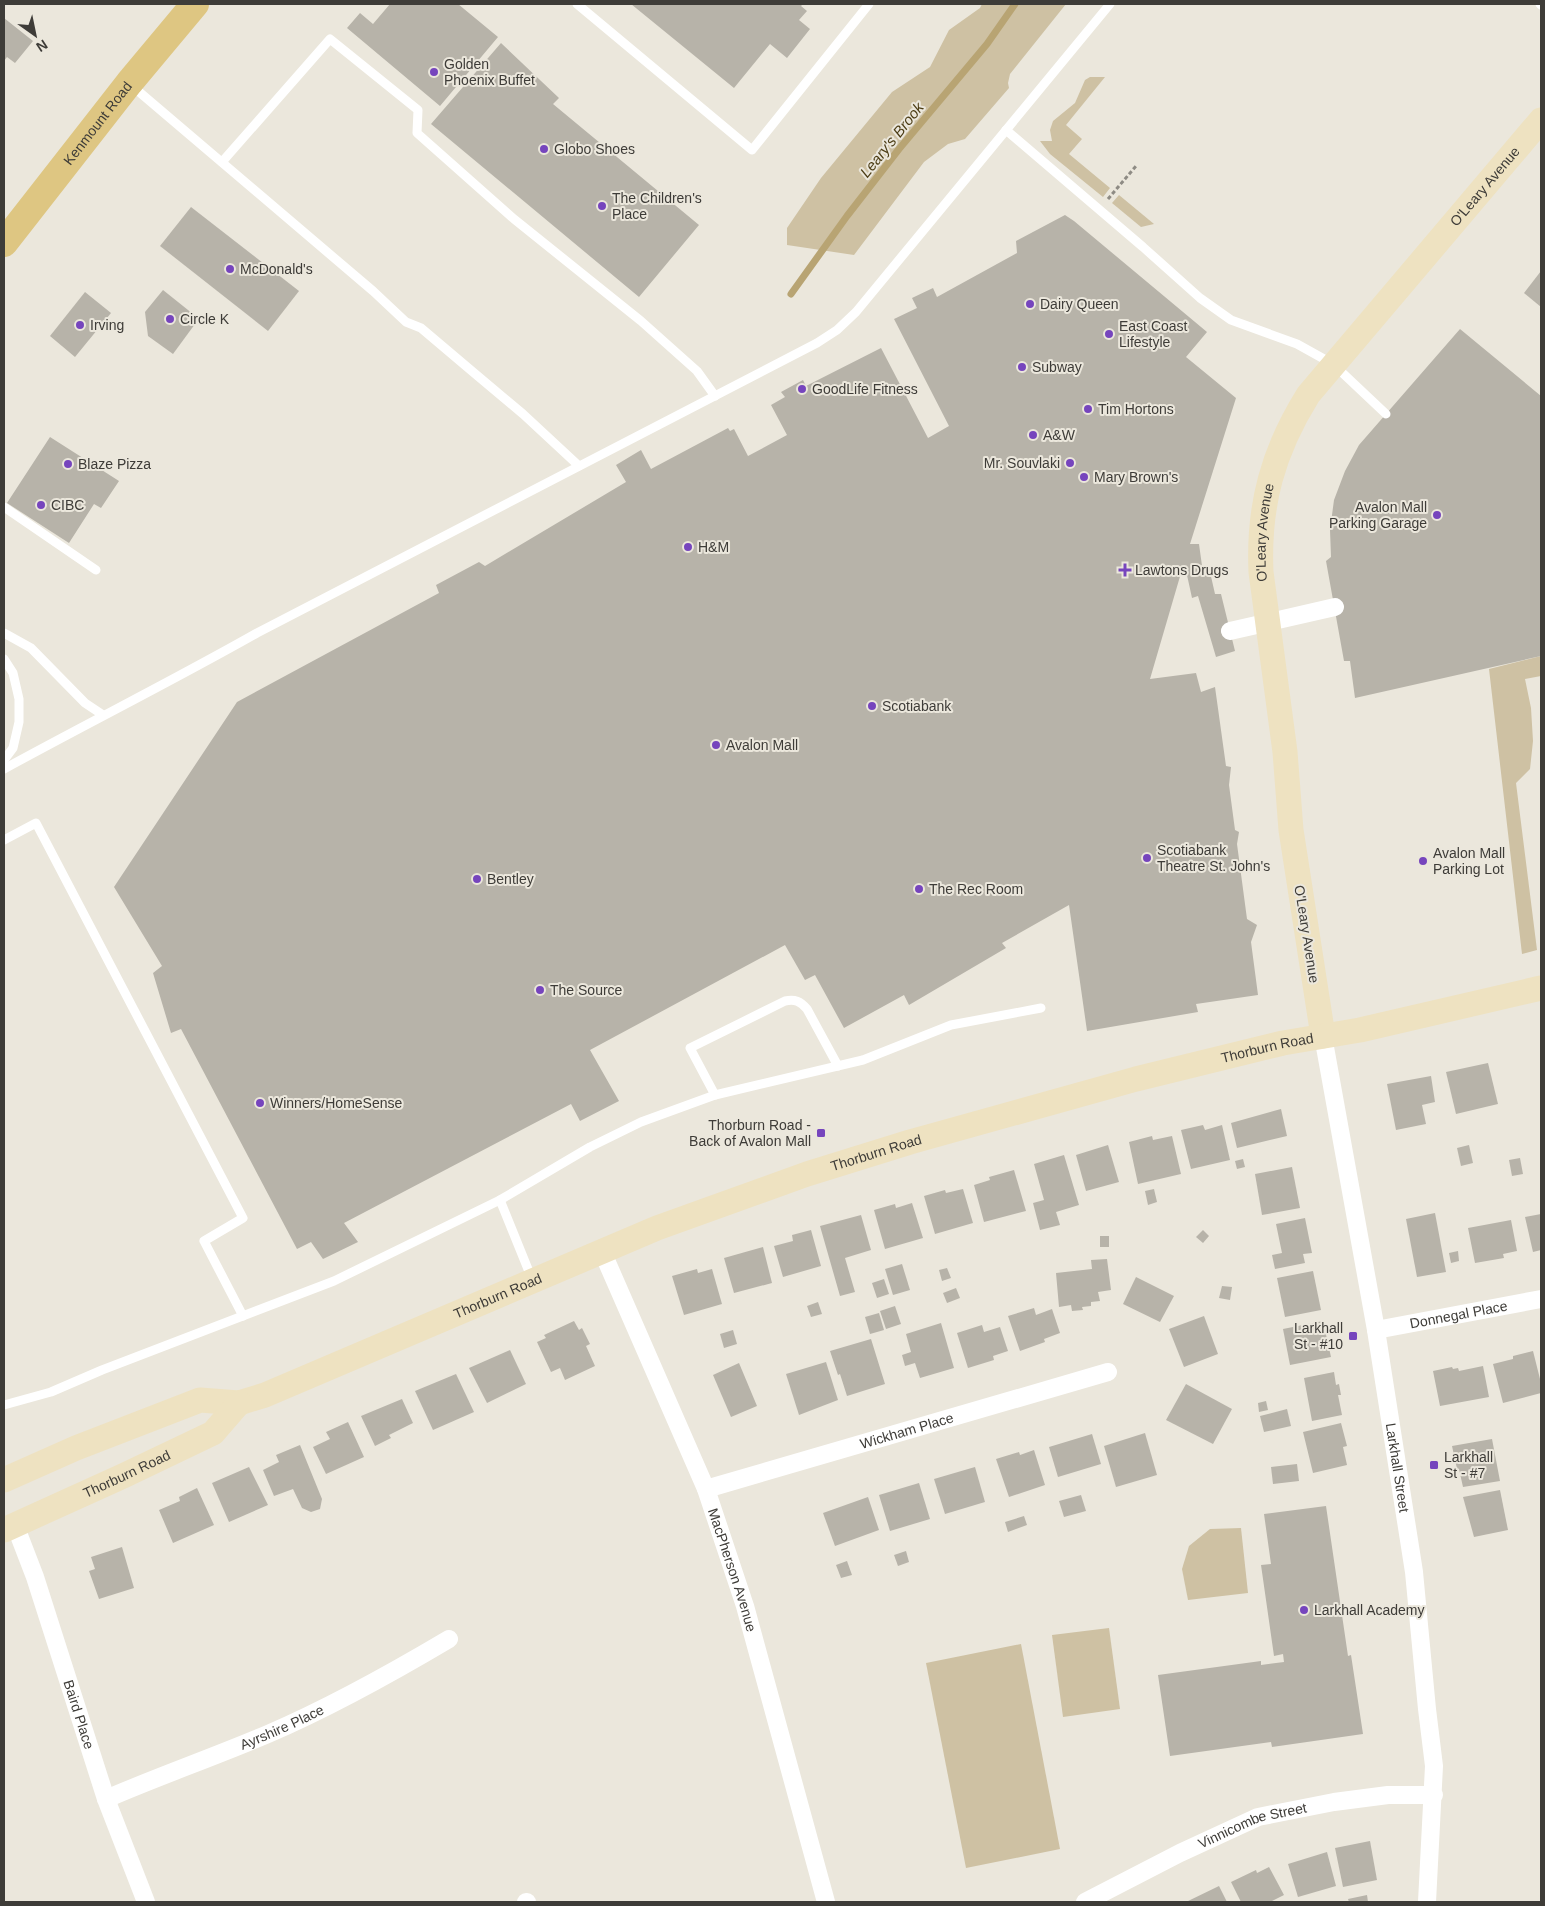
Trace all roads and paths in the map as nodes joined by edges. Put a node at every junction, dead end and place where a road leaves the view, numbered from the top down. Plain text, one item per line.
1 (195, 4) edge
2 (577, 4) edge
3 (870, 4) edge
4 (1110, 4) edge
5 (129, 83) junction
6 (1541, 120) edge
7 (1006, 130) junction
8 (222, 162) junction
9 (1136, 166) dead end
10 (1115, 192) dead end
11 (4, 243) edge
12 (1333, 364) junction
13 (715, 396) junction
14 (1386, 414) dead end
15 (579, 466) junction
16 (4, 507) edge
17 (96, 570) dead end
18 (1334, 607) dead end
19 (1230, 631) dead end
20 (4, 633) edge
21 (4, 659) edge
22 (103, 715) junction
23 (4, 760) edge
24 (4, 769) edge
25 (4, 840) edge
26 (1541, 988) edge
27 (1041, 1008) dead end
28 (1323, 1036) junction
29 (838, 1066) junction
30 (715, 1095) junction
31 (500, 1200) junction
32 (602, 1251) junction
33 (533, 1280) junction
34 (1541, 1299) edge
35 (243, 1316) junction
36 (1376, 1330) junction
37 (1108, 1372) dead end
38 (239, 1403) junction
39 (4, 1405) edge
40 (4, 1480) edge
41 (706, 1489) junction
42 (9, 1527) edge
43 (449, 1639) dead end
44 (1434, 1795) junction
45 (106, 1799) junction
46 (146, 1902) edge
47 (826, 1902) edge
48 (1084, 1902) edge
49 (1426, 1902) edge

1 - 5 main road, Kenmount Road
2 - 3 lane
4 - 7 lane
5 - 8 lane
5 - 11 main road, Kenmount Road
6 - 12 main road, O'Leary Avenue
7 - 12 lane
7 - 13 lane
8 - 13 lane
8 - 15 lane
9 - 10 path
12 - 14 lane
12 - 28 main road, O'Leary Avenue
13 - 15 lane
15 - 22 lane
16 - 17 lane
18 - 19 street
20 - 22 lane
21 - 23 lane
22 - 24 lane
25 - 35 lane
26 - 28 main road, Thorburn Road
27 - 29 lane
28 - 32 main road, Thorburn Road
28 - 36 street, Larkhall Street
29 - 30 lane
29 - 30 lane
30 - 31 lane
31 - 33 lane
31 - 35 lane
32 - 33 main road, Thorburn Road
32 - 41 street, MacPherson Avenue
33 - 38 main road, Thorburn Road
34 - 36 street, Donnegal Place
35 - 39 lane
36 - 44 street, Larkhall Street
37 - 41 street, Wickham Place
38 - 40 main road, Thorburn Road
38 - 42 main road, Thorburn Road
41 - 47 street, MacPherson Avenue
42 - 45 street, Baird Place
43 - 45 street, Ayrshire Place
44 - 48 street, Vinnicombe Street
44 - 49 street, Larkhall Street
45 - 46 street, Baird Place

